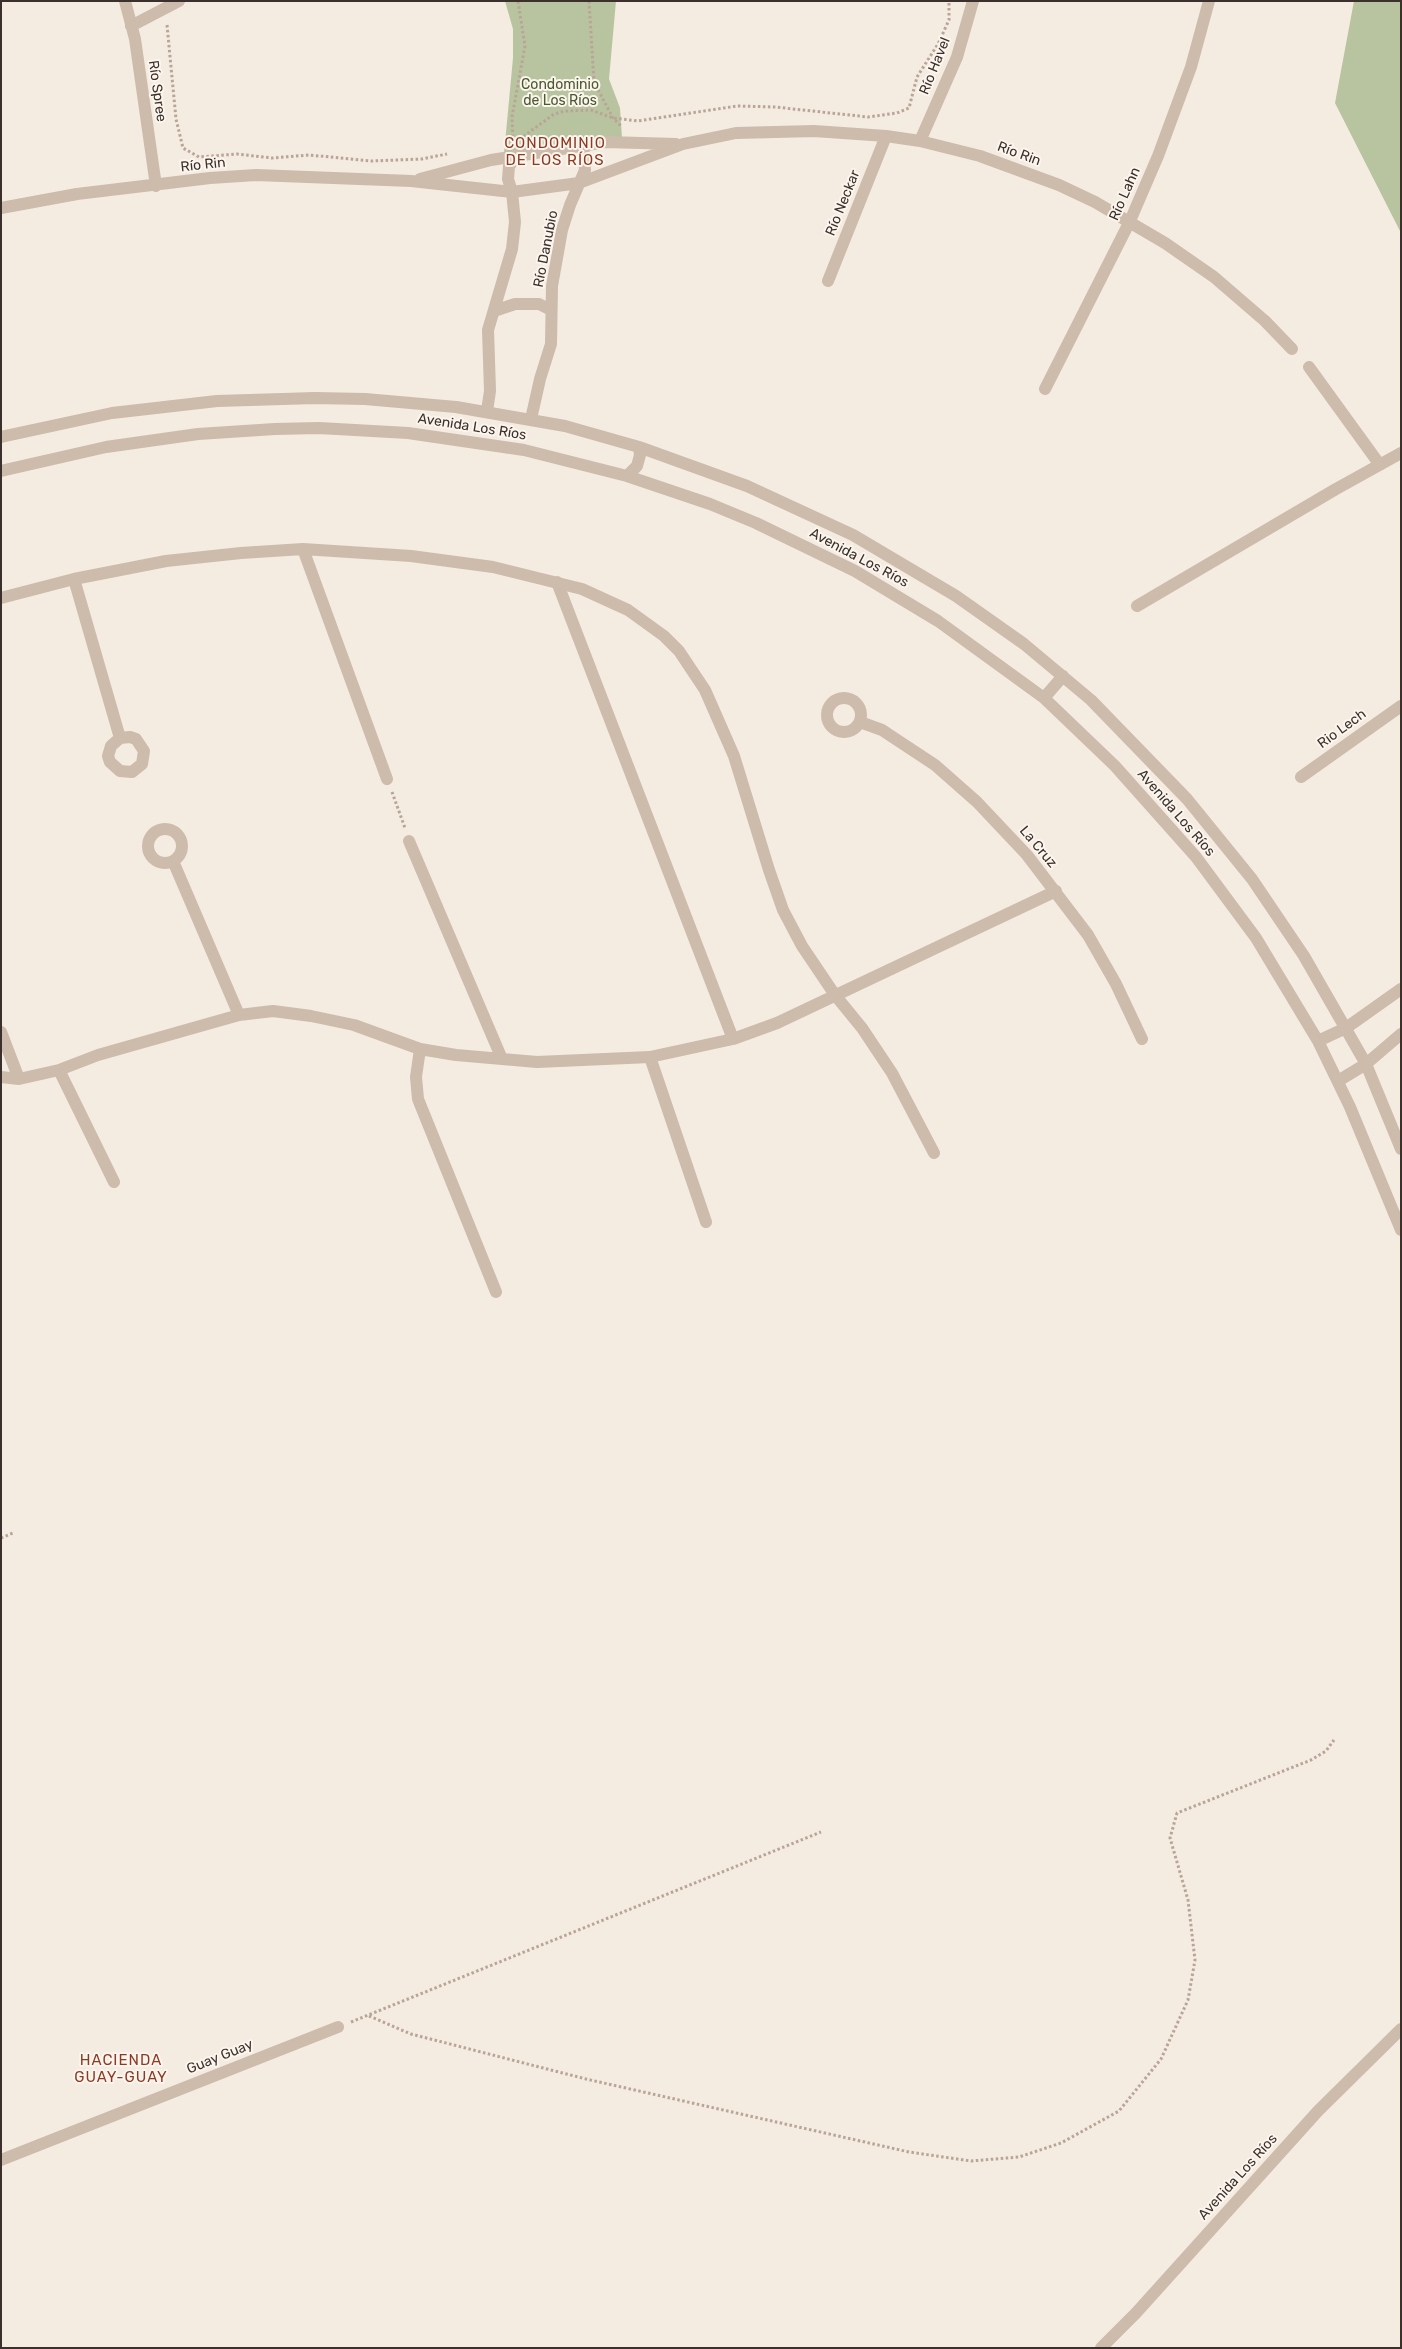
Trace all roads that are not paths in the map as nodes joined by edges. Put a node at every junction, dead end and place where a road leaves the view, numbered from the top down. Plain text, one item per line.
1 (125, 1) edge
2 (179, 1) edge
3 (973, 1) edge
4 (1209, 1) edge
5 (131, 26) junction
6 (886, 136) junction
7 (920, 141) junction
8 (683, 144) junction
9 (583, 146) junction
10 (516, 157) junction
11 (411, 181) junction
12 (579, 183) junction
13 (156, 186) junction
14 (512, 192) junction
15 (1, 208) edge
16 (1130, 221) junction
17 (828, 281) dead end
18 (551, 310) junction
19 (494, 311) junction
20 (1292, 349) dead end
21 (1309, 367) dead end
22 (1045, 389) dead end
23 (487, 411) junction
24 (531, 419) junction
25 (1, 437) edge
26 (639, 446) junction
27 (1401, 453) edge
28 (1380, 465) junction
29 (1, 471) edge
30 (627, 476) junction
31 (303, 549) junction
32 (74, 579) junction
33 (557, 582) junction
34 (1, 598) edge
35 (1137, 606) dead end
36 (1063, 676) junction
37 (1044, 698) junction
38 (1401, 706) edge
39 (860, 722) dead end
40 (120, 738) dead end
41 (1301, 777) dead end
42 (387, 779) road end
43 (409, 841) road end
44 (173, 861) dead end
45 (1056, 891) junction
46 (1401, 989) edge
47 (835, 996) junction
48 (239, 1015) junction
49 (1346, 1028) junction
50 (1, 1032) edge
51 (1401, 1034) edge
52 (733, 1039) junction
53 (1142, 1039) dead end
54 (1318, 1041) junction
55 (420, 1049) junction
56 (650, 1058) junction
57 (502, 1059) junction
58 (1366, 1064) junction
59 (59, 1070) junction
60 (1, 1077) edge
61 (19, 1079) junction
62 (1338, 1081) junction
63 (1401, 1149) edge
64 (934, 1153) dead end
65 (114, 1182) dead end
66 (706, 1222) dead end
67 (1401, 1230) edge
68 (496, 1292) dead end
69 (338, 2026) road end
70 (1401, 2029) edge
71 (1, 2160) edge
72 (1101, 2348) edge

1 - 5 street, Río Spree
2 - 5 street
3 - 7 street, Río Havel
4 - 16 street, Río Lahn
5 - 13 street, Río Spree
6 - 7 street, Río Rin
6 - 8 street, Río Rin
6 - 17 street, Río Neckar
7 - 16 street, Río Rin
8 - 9 street, Río Rin
8 - 12 street, Río Rin
9 - 10 street, Río Rin
9 - 12 street, Río Danubio
10 - 11 street, Río Rin
10 - 14 street
11 - 13 street, Río Rin
11 - 14 street, Río Rin
12 - 14 street, Río Rin
12 - 18 street, Río Danubio
13 - 15 street, Río Rin
14 - 19 street
16 - 20 street, Río Rin
16 - 22 street, Río Lahn
18 - 19 street
18 - 24 street, Río Danubio
19 - 23 street
21 - 28 street
23 - 24 street, Avenida Los Ríos
23 - 25 street, Avenida Los Ríos
24 - 26 street, Avenida Los Ríos
26 - 30 street
26 - 36 street, Avenida Los Ríos
27 - 28 street
28 - 35 street
29 - 30 street, Avenida Los Ríos
30 - 37 street, Avenida Los Ríos
31 - 32 street
31 - 33 street
31 - 42 street
32 - 34 street
32 - 40 street
33 - 47 street
33 - 52 street
36 - 37 street
36 - 49 street, Avenida Los Ríos
37 - 54 street, Avenida Los Ríos
38 - 41 street, Rio Lech
39 - 45 street, La Cruz
43 - 57 street
44 - 48 street
45 - 47 street
45 - 53 street, La Cruz
46 - 49 street
47 - 52 street
47 - 64 street
48 - 55 street
48 - 59 street
49 - 54 street
49 - 58 street, Avenida Los Ríos
50 - 61 street
51 - 58 street
52 - 56 street
54 - 62 street, Avenida Los Ríos
55 - 57 street
55 - 68 street
56 - 57 street
56 - 66 street
58 - 62 street
58 - 63 street, Avenida Los Ríos
59 - 61 street
59 - 65 street
60 - 61 street
62 - 67 street, Avenida Los Ríos
69 - 71 street, Guay Guay
70 - 72 street, Avenida Los Ríos

